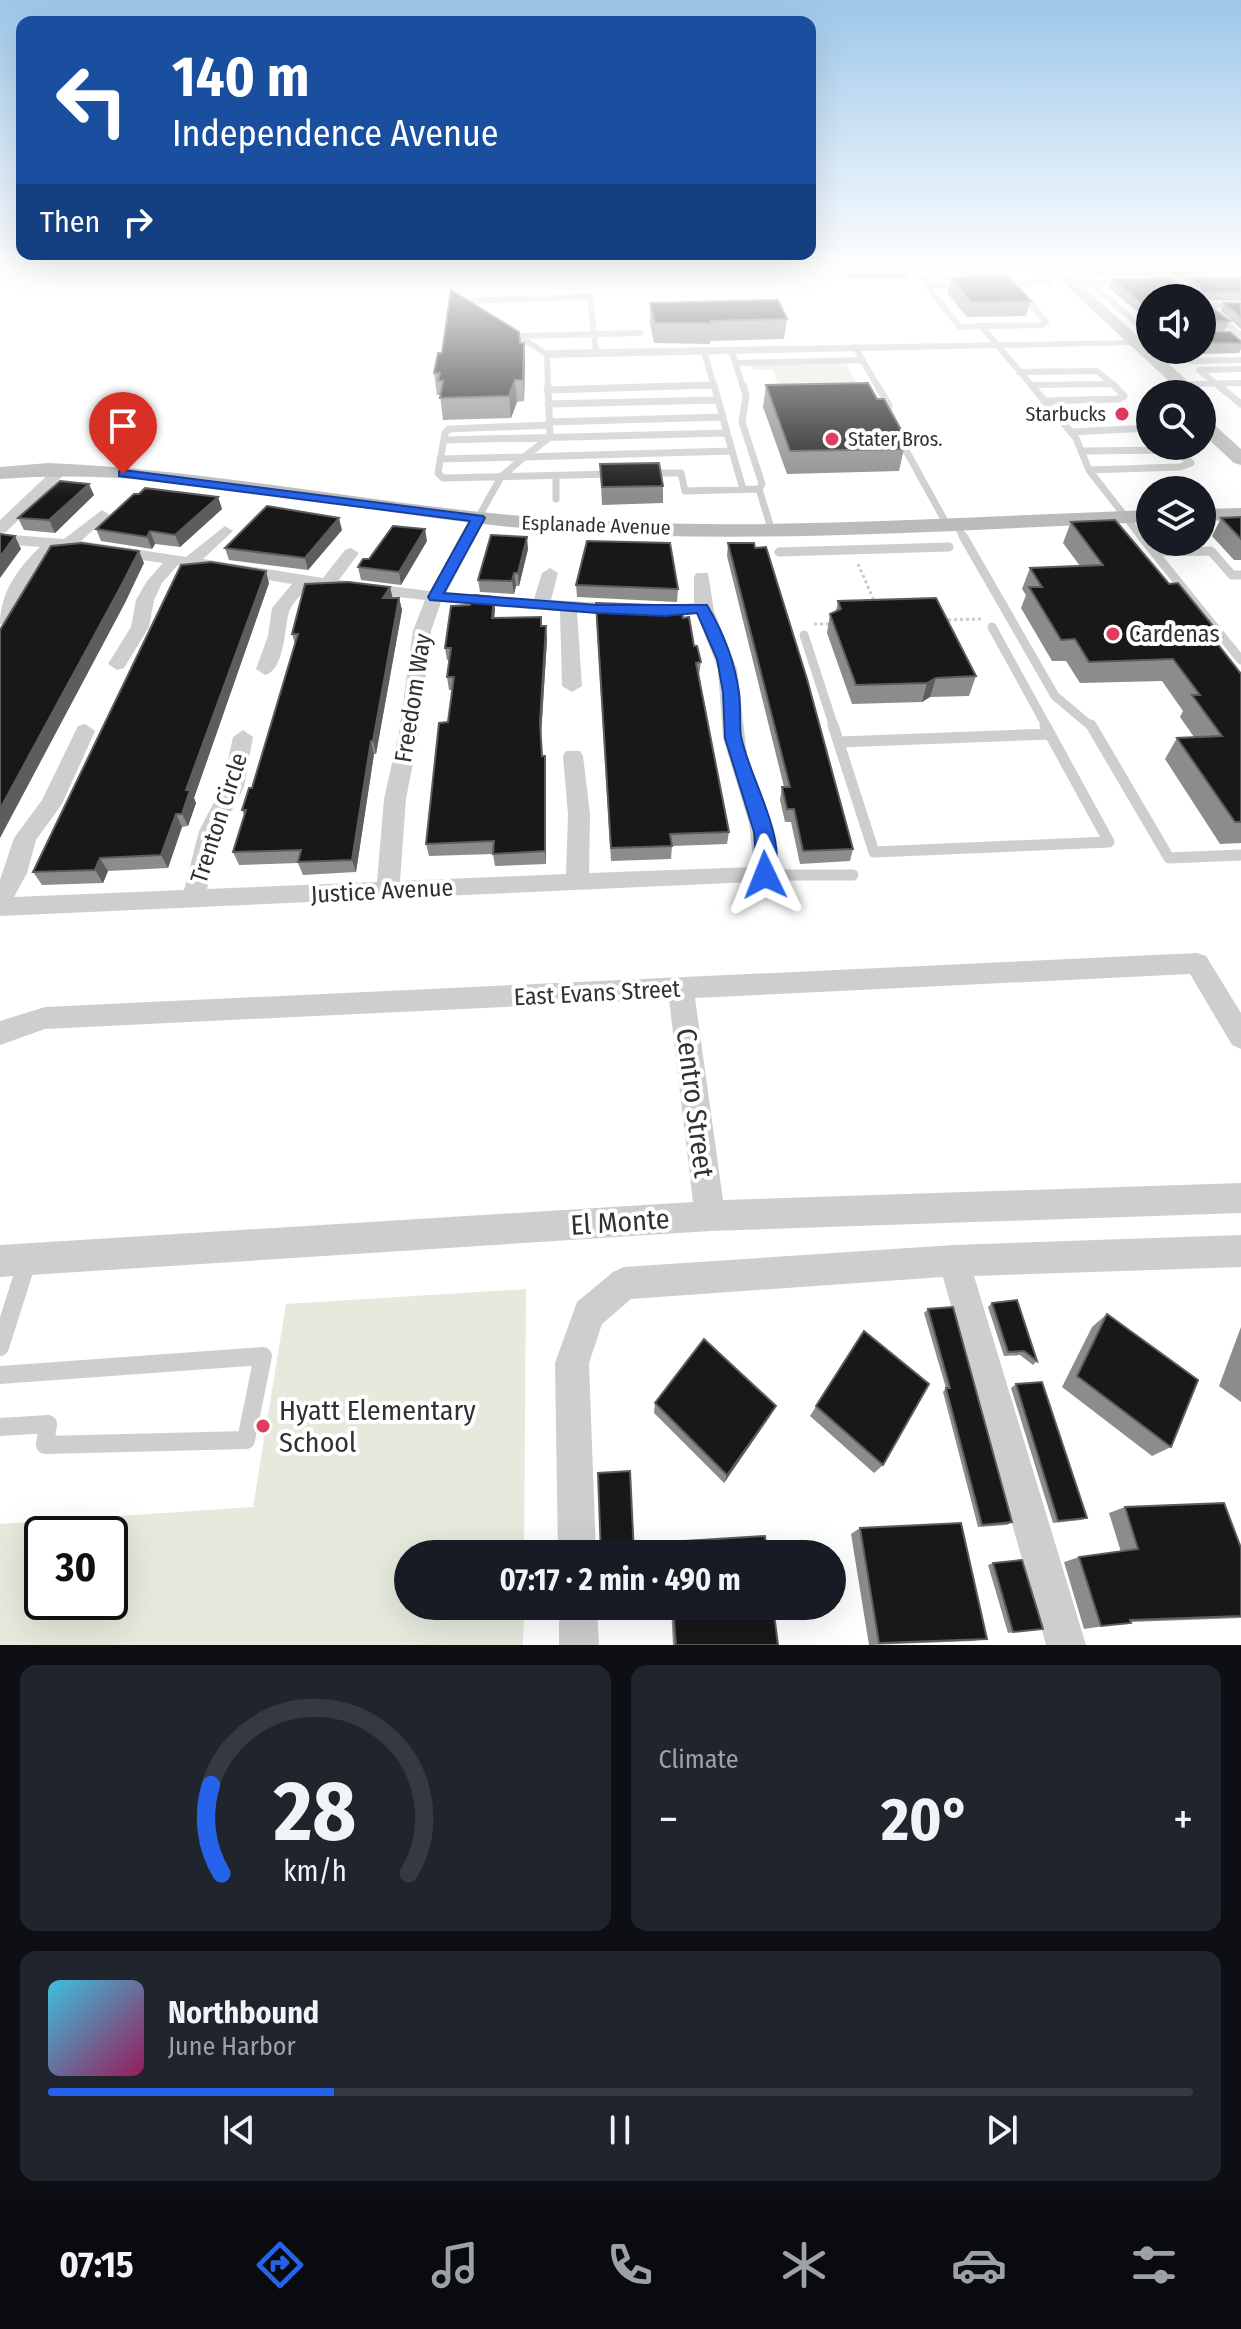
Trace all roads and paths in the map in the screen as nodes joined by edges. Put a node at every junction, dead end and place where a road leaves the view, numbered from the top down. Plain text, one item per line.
1 (994, 342) edge
2 (529, 343) edge
3 (595, 343) edge
4 (973, 343) edge
5 (1135, 343) edge
6 (1135, 343) edge
7 (855, 347) junction
8 (704, 351) junction
9 (596, 353) junction
10 (547, 354) junction
11 (734, 357) junction
12 (863, 360) junction
13 (1216, 360) edge
14 (1241, 360) edge
15 (1193, 364) edge
16 (1241, 369) edge
17 (1199, 370) junction
18 (1019, 372) junction
19 (1170, 380) edge
20 (1170, 380) edge
21 (1212, 380) edge
22 (1216, 383) joint
23 (1241, 383) edge
24 (1113, 384) junction
25 (713, 385) junction
26 (1031, 385) junction
27 (547, 390) junction
28 (1241, 396) edge
29 (1232, 397) junction
30 (718, 400) junction
31 (1044, 401) junction
32 (548, 404) junction
33 (1241, 404) edge
34 (1216, 415) edge
35 (723, 417) junction
36 (549, 423) junction
37 (1136, 430) edge
38 (1071, 432) junction
39 (727, 433) junction
40 (550, 437) junction
41 (1241, 438) edge
42 (1216, 439) edge
43 (444, 440) junction
44 (732, 451) junction
45 (1081, 451) junction
46 (524, 457) junction
47 (440, 459) junction
48 (1241, 459) edge
49 (0, 462) edge
50 (53, 469) junction
51 (1089, 470) junction
52 (0, 473) edge
53 (633, 473) edge
54 (617, 474) edge
55 (556, 476) junction
56 (501, 477) junction
57 (743, 489) junction
58 (759, 489) junction
59 (556, 499) dead end
60 (0, 510) edge
61 (1241, 514) edge
62 (102, 515) dead end
63 (1216, 515) edge
64 (1125, 517) junction
65 (1136, 517) edge
66 (478, 518) junction
67 (951, 523) junction
68 (771, 528) junction
69 (0, 529) edge
70 (1136, 530) edge
71 (225, 531) dead end
72 (0, 539) edge
73 (60, 544) junction
74 (949, 547) dead end
75 (779, 552) dead end
76 (351, 553) dead end
77 (854, 554) dead end
78 (1157, 556) edge
79 (1215, 556) edge
80 (184, 560) junction
81 (550, 573) dead end
82 (1241, 575) edge
83 (702, 577) dead end
84 (304, 581) junction
85 (327, 584) junction
86 (435, 597) junction
87 (541, 606) junction
88 (569, 608) junction
89 (702, 608) junction
90 (878, 611) edge
91 (979, 619) dead end
92 (0, 620) edge
93 (938, 621) edge
94 (839, 624) edge
95 (992, 627) dead end
96 (807, 630) joint
97 (1241, 660) edge
98 (117, 664) dead end
99 (265, 669) dead end
100 (572, 686) dead end
101 (85, 731) dead end
102 (1050, 734) junction
103 (243, 737) dead end
104 (839, 742) junction
105 (573, 756) dead end
106 (1241, 855) edge
107 (765, 875) junction
108 (853, 875) dead end
109 (577, 882) junction
110 (388, 891) junction
111 (193, 899) junction
112 (0, 905) edge
113 (681, 989) junction
114 (0, 1033) edge
115 (1241, 1037) edge
116 (1241, 1198) edge
117 (710, 1216) junction
118 (1241, 1251) edge
119 (14, 1260) edge
120 (954, 1261) junction
121 (0, 1347) edge
122 (0, 1375) edge
123 (0, 1427) edge
124 (577, 1540) edge
125 (578, 1620) edge
126 (579, 1645) edge
127 (1066, 1645) edge

1 - 18 lane
2 - 10 lane
3 - 9 lane
4 - 7 street
5 - 19 main road
6 - 20 main road
7 - 11 street
7 - 12 lane
8 - 9 street
8 - 11 street
8 - 25 lane
9 - 10 street
10 - 27 lane
11 - 12 lane
11 - 58 lane
12 - 67 lane
13 - 14 lane
15 - 17 lane
16 - 17 lane
17 - 21 lane
18 - 24 lane
18 - 26 lane
22 - 23 lane
22 - 29 lane
24 - 26 lane
24 - 31 lane
25 - 27 lane
25 - 30 lane
26 - 31 lane
27 - 32 lane
28 - 29 lane
29 - 33 lane
30 - 32 lane
30 - 35 lane
31 - 38 lane
32 - 36 lane
34 - 41 main road
35 - 36 lane
35 - 39 lane
36 - 40 lane
36 - 43 lane
37 - 38 lane
38 - 45 lane
39 - 40 lane
39 - 44 lane
40 - 43 lane
40 - 46 lane
42 - 48 main road
43 - 47 lane
44 - 46 lane
44 - 57 lane
45 - 51 lane
45 - 51 lane
46 - 47 lane
46 - 56 lane
47 - 56 lane
49 - 50 main road, Esplanade Avenue
50 - 52 main road, Esplanade Avenue
50 - 60 street
50 - 66 main road, Esplanade Avenue
50 - 69 street
51 - 64 lane
53 - 57 lane
54 - 55 lane
55 - 56 lane
55 - 59 lane
56 - 66 lane
57 - 58 lane
58 - 68 lane
61 - 63 main road
62 - 73 street
64 - 65 main road, Esplanade Avenue
64 - 67 main road, Esplanade Avenue
64 - 70 lane
66 - 68 main road, Esplanade Avenue
66 - 86 street, Freedom Way
67 - 68 main road, Esplanade Avenue
67 - 106 lane
71 - 80 street
72 - 73 street
73 - 80 street
73 - 92 street
74 - 75 lane
76 - 85 street
77 - 90 path
78 - 97 lane
79 - 82 lane
80 - 84 street
80 - 98 street
81 - 87 street
83 - 89 street
84 - 85 street
84 - 99 street
85 - 86 street
86 - 87 street
86 - 110 street, Freedom Way
87 - 88 street
88 - 89 street
88 - 100 street
89 - 107 street
91 - 93 path
94 - 96 path
95 - 102 lane
96 - 104 lane
101 - 112 street
102 - 104 lane
102 - 104 lane
103 - 111 street, Trenton Circle
105 - 109 street
107 - 108 lane
107 - 109 street, Justice Avenue
109 - 110 street, Justice Avenue
110 - 111 street, Justice Avenue
111 - 112 street, Justice Avenue
113 - 114 street, East Evans Street
113 - 115 street, East Evans Street
113 - 117 street, Centro Street
116 - 117 street, El Monte
117 - 119 street, El Monte
118 - 120 street
119 - 121 lane
120 - 124 street
120 - 127 street
122 - 123 lane
125 - 126 street

